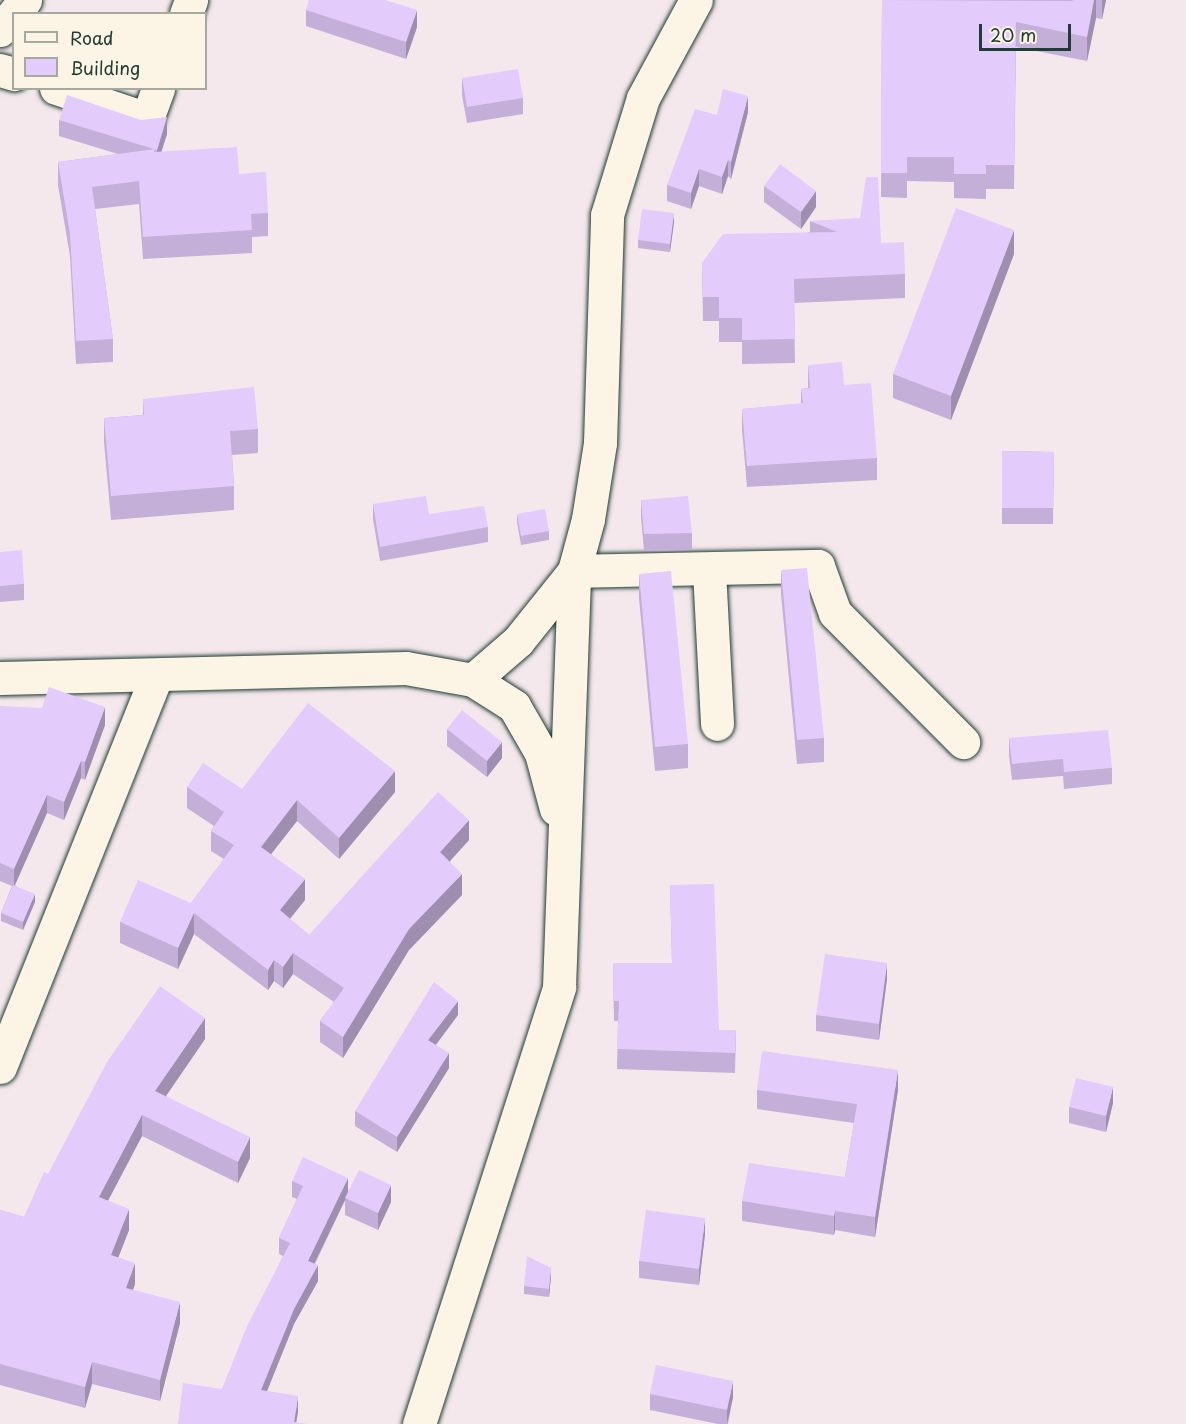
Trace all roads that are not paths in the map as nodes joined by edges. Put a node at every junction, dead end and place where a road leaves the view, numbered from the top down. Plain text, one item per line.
1 (25, 0) edge
2 (696, 0) edge
3 (15, 12) edge
4 (12, 16) edge
5 (0, 30) edge
6 (62, 90) edge
7 (157, 90) edge
8 (709, 570) junction
9 (574, 571) junction
10 (156, 677) junction
11 (0, 678) edge
12 (473, 680) junction
13 (717, 724) dead end
14 (963, 742) dead end
15 (565, 842) junction
16 (0, 1067) edge
17 (419, 1424) edge

1 - 3 street
2 - 9 street
4 - 5 street
6 - 7 street
8 - 9 street
8 - 13 street
8 - 14 street
9 - 12 street
9 - 15 street
10 - 11 street
10 - 12 street
10 - 16 street
12 - 15 street
15 - 17 street

